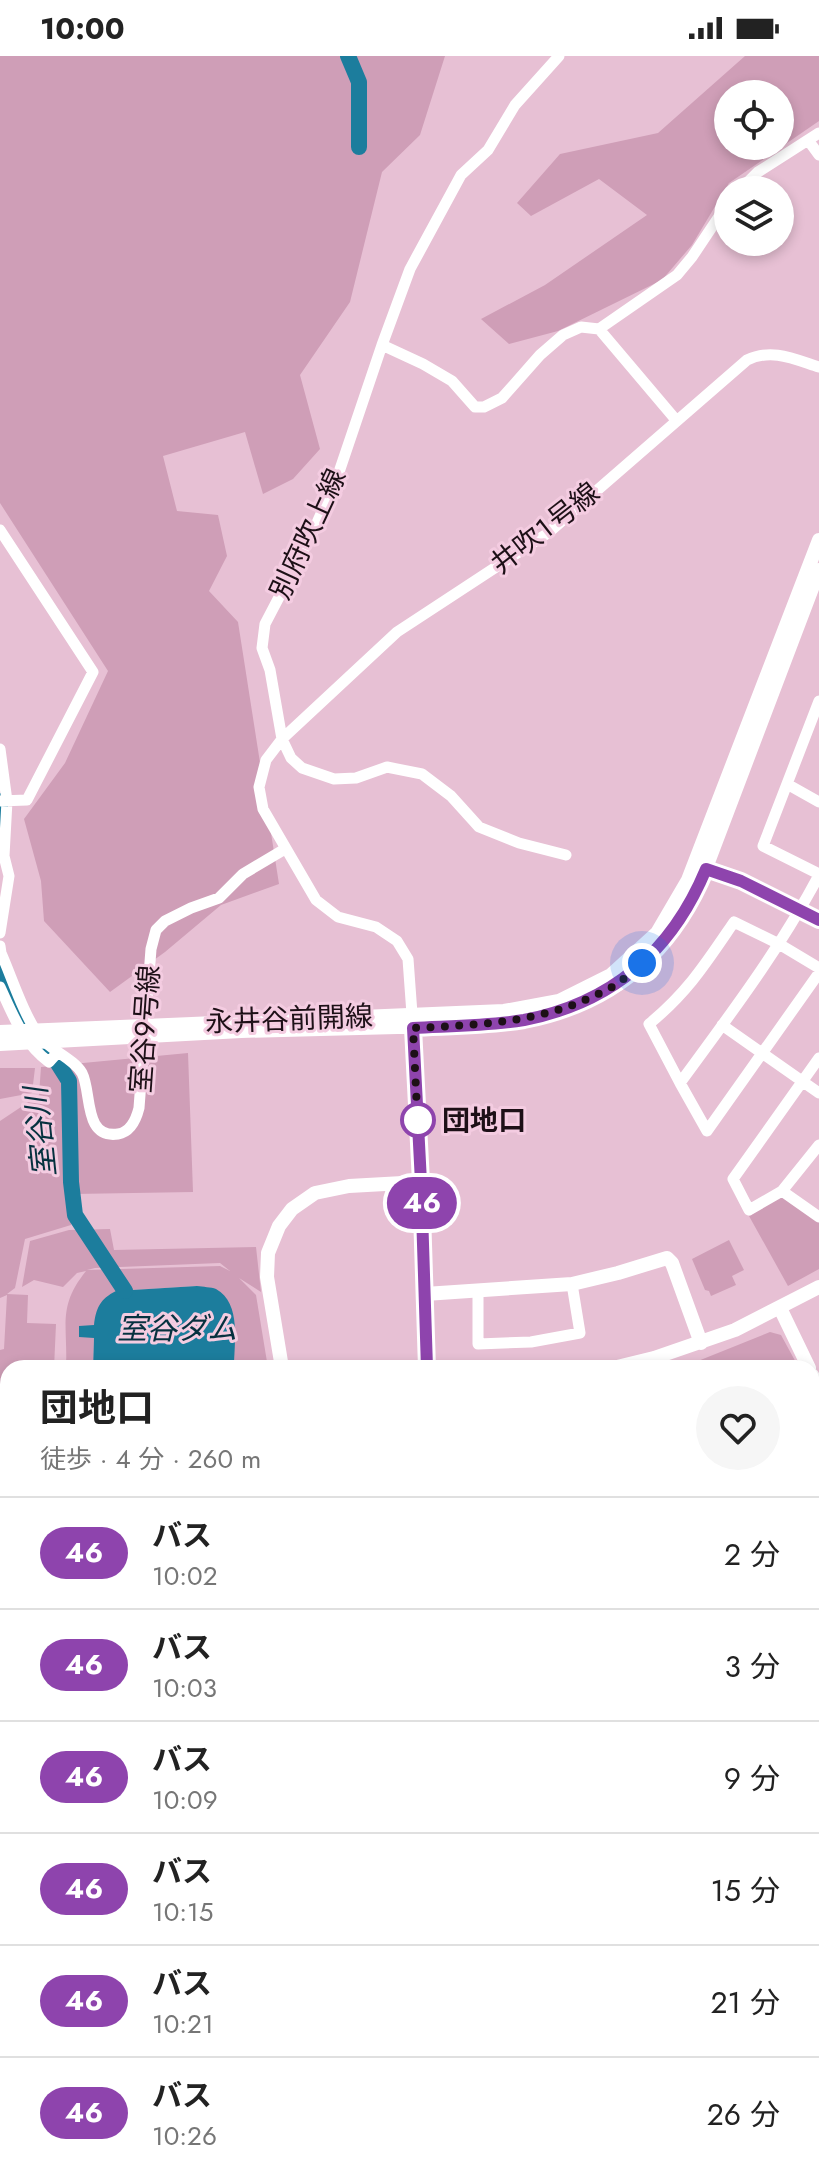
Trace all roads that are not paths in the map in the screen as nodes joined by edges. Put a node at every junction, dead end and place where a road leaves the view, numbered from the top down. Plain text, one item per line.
1 (559, 56) edge
2 (819, 133) edge
3 (808, 140) junction
4 (819, 155) edge
5 (754, 176) edge
6 (714, 224) edge
7 (599, 329) junction
8 (382, 345) junction
9 (819, 367) edge
10 (676, 420) junction
11 (0, 530) edge
12 (819, 540) edge
13 (4, 544) edge
14 (819, 570) edge
15 (819, 701) edge
16 (814, 731) edge
17 (282, 739) junction
18 (0, 749) edge
19 (787, 784) junction
20 (3, 801) edge
21 (819, 802) edge
22 (285, 849) junction
23 (566, 855) dead end
24 (699, 867) junction
25 (819, 874) edge
26 (801, 909) junction
27 (819, 920) edge
28 (0, 933) edge
29 (779, 944) junction
30 (0, 946) edge
31 (819, 970) edge
32 (0, 987) edge
33 (412, 1021) junction
34 (722, 1025) junction
35 (241, 1026) junction
36 (0, 1032) edge
37 (0, 1044) edge
38 (58, 1052) junction
39 (763, 1053) junction
40 (819, 1058) edge
41 (802, 1082) junction
42 (680, 1083) junction
43 (819, 1093) edge
44 (817, 1151) edge
45 (421, 1182) junction
46 (782, 1191) junction
47 (819, 1217) edge
48 (572, 1284) junction
49 (819, 1287) edge
50 (478, 1292) junction
51 (425, 1294) junction
52 (780, 1308) junction
53 (701, 1343) junction
54 (281, 1360) edge
55 (427, 1360) edge
56 (641, 1360) edge
57 (805, 1360) edge

1 - 8 street, 別府吹上線
2 - 3 street
3 - 4 street
3 - 5 street
6 - 7 street
7 - 8 street
7 - 10 street
8 - 17 street, 別府吹上線
9 - 10 street, 井吹１号線
10 - 17 street, 井吹１号線
11 - 13 street
12 - 24 street, 永井谷前開線
13 - 20 street
14 - 24 street, 永井谷前開線
15 - 16 street
16 - 19 street
17 - 22 street, 井吹１号線
17 - 23 street, 別府吹上線
18 - 20 street
19 - 21 street
19 - 25 street
20 - 28 street
22 - 33 street, 井吹１号線
22 - 38 street, 室谷９号線
24 - 26 street
24 - 33 street, 永井谷前開線
25 - 26 street
26 - 27 street
26 - 29 street
29 - 31 street
29 - 34 street
29 - 42 street
30 - 38 street, 室谷９号線
31 - 39 street
32 - 38 street
33 - 35 street, 永井谷前開線
33 - 45 street
34 - 39 street
34 - 42 street
35 - 36 street, 永井谷前開線
35 - 37 street, 永井谷前開線
39 - 41 street
39 - 42 street
40 - 41 street
41 - 43 street
41 - 46 street
44 - 46 street
45 - 51 street
45 - 54 street
46 - 47 street
48 - 50 street
48 - 50 street
48 - 53 street
49 - 52 street
50 - 51 street
51 - 55 street
52 - 53 street
52 - 57 street
53 - 56 street

